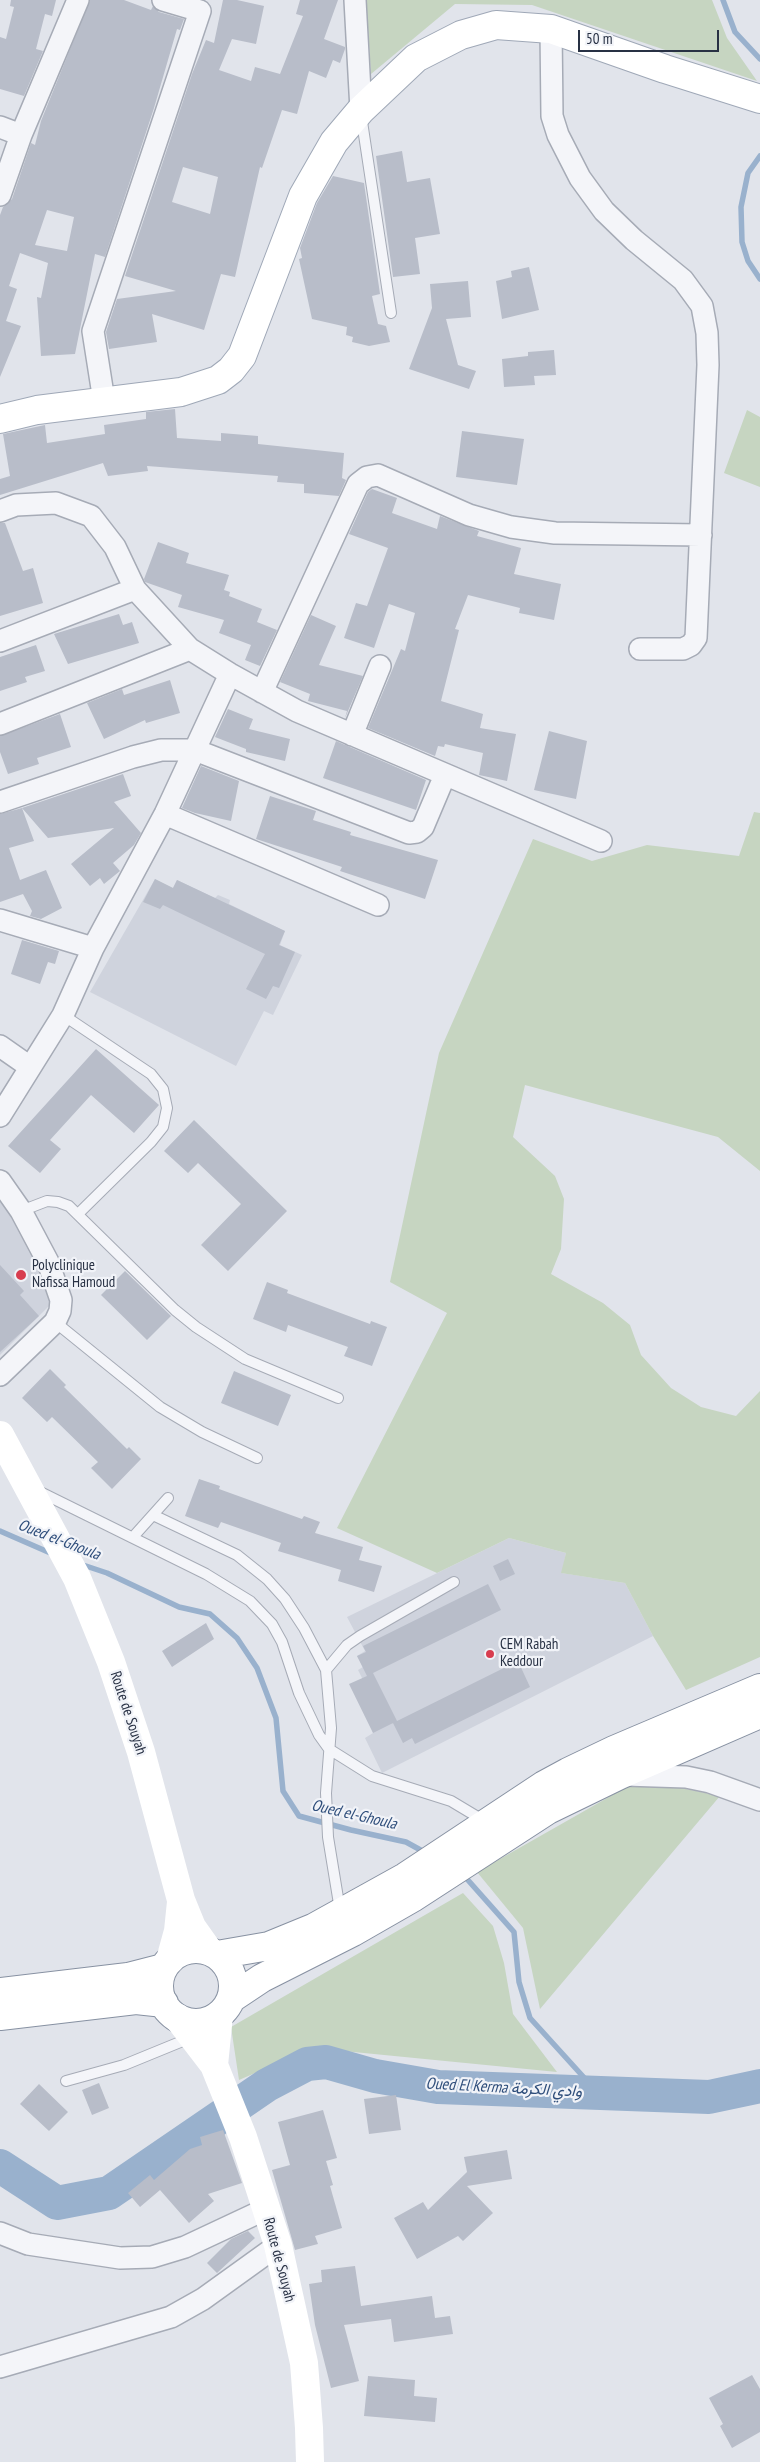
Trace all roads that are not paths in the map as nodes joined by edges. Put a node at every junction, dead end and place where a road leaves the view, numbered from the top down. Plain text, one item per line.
1 (78, 0) edge
2 (163, 0) edge
3 (355, 0) edge
4 (205, 6) edge
5 (551, 29) junction
6 (750, 96) edge
7 (361, 110) junction
8 (0, 127) edge
9 (21, 135) junction
10 (0, 195) edge
11 (391, 313) dead end
12 (104, 401) junction
13 (0, 419) edge
14 (0, 511) edge
15 (701, 535) junction
16 (135, 589) junction
17 (0, 641) edge
18 (190, 649) junction
19 (640, 649) dead end
20 (380, 666) dead end
21 (230, 674) junction
22 (262, 692) junction
23 (0, 724) edge
24 (352, 735) junction
25 (195, 750) junction
26 (445, 775) junction
27 (0, 802) edge
28 (165, 814) junction
29 (601, 842) dead end
30 (378, 905) dead end
31 (0, 920) edge
32 (93, 948) junction
33 (62, 1015) junction
34 (0, 1046) edge
35 (30, 1068) junction
36 (0, 1116) edge
37 (0, 1181) edge
38 (21, 1211) junction
39 (78, 1213) junction
40 (55, 1322) junction
41 (0, 1375) edge
42 (338, 1398) dead end
43 (0, 1435) edge
44 (257, 1458) dead end
45 (24, 1484) junction
46 (168, 1498) dead end
47 (154, 1515) junction
48 (133, 1537) junction
49 (454, 1582) dead end
50 (326, 1670) junction
51 (760, 1688) edge
52 (760, 1714) edge
53 (329, 1749) junction
54 (620, 1775) junction
55 (760, 1800) edge
56 (475, 1839) junction
57 (409, 1887) junction
58 (181, 1900) junction
59 (341, 1914) junction
60 (213, 1953) junction
61 (167, 1964) junction
62 (0, 1992) edge
63 (225, 2006) junction
64 (0, 2016) edge
65 (178, 2019) junction
66 (214, 2066) junction
67 (66, 2081) dead end
68 (266, 2209) junction
69 (0, 2233) edge
70 (278, 2245) junction
71 (0, 2367) edge
72 (310, 2462) edge

1 - 9 street
2 - 4 street
3 - 7 street
4 - 12 street
5 - 6 main road
5 - 7 main road
5 - 15 street
7 - 11 lane
7 - 12 main road
8 - 9 street
9 - 10 street
12 - 13 main road
14 - 16 street
15 - 19 street
15 - 22 street
16 - 17 street
16 - 18 street
18 - 21 street
18 - 23 street
20 - 24 street
21 - 22 street
21 - 25 street
22 - 24 street
24 - 26 street
25 - 26 street
25 - 27 street
25 - 28 street
26 - 29 street
28 - 30 street
28 - 32 street
31 - 32 street
32 - 33 street
33 - 35 street
33 - 39 lane
34 - 35 street
35 - 36 street
37 - 38 street
38 - 39 lane
38 - 40 street
39 - 42 lane
40 - 41 street
40 - 44 lane
43 - 45 main road, Route de Souyah
45 - 48 lane
45 - 58 main road, Route de Souyah
46 - 47 lane
47 - 48 lane
47 - 50 lane
48 - 53 lane
49 - 50 lane
50 - 53 lane
51 - 56 main road
52 - 54 main road
53 - 56 lane
53 - 59 lane
54 - 55 street
54 - 56 main road
56 - 57 main road
57 - 59 main road
57 - 63 main road
58 - 60 main road, Route de Souyah
58 - 61 main road, Route de Souyah
59 - 60 main road
60 - 61 main road
60 - 63 main road
61 - 62 main road
61 - 65 main road
63 - 65 main road
63 - 66 main road, Route de Souyah
64 - 65 main road
65 - 66 main road, Route de Souyah
65 - 67 lane
66 - 68 main road, Route de Souyah
68 - 69 street
68 - 70 main road, Route de Souyah
70 - 71 street
70 - 72 main road, Route de Souyah

